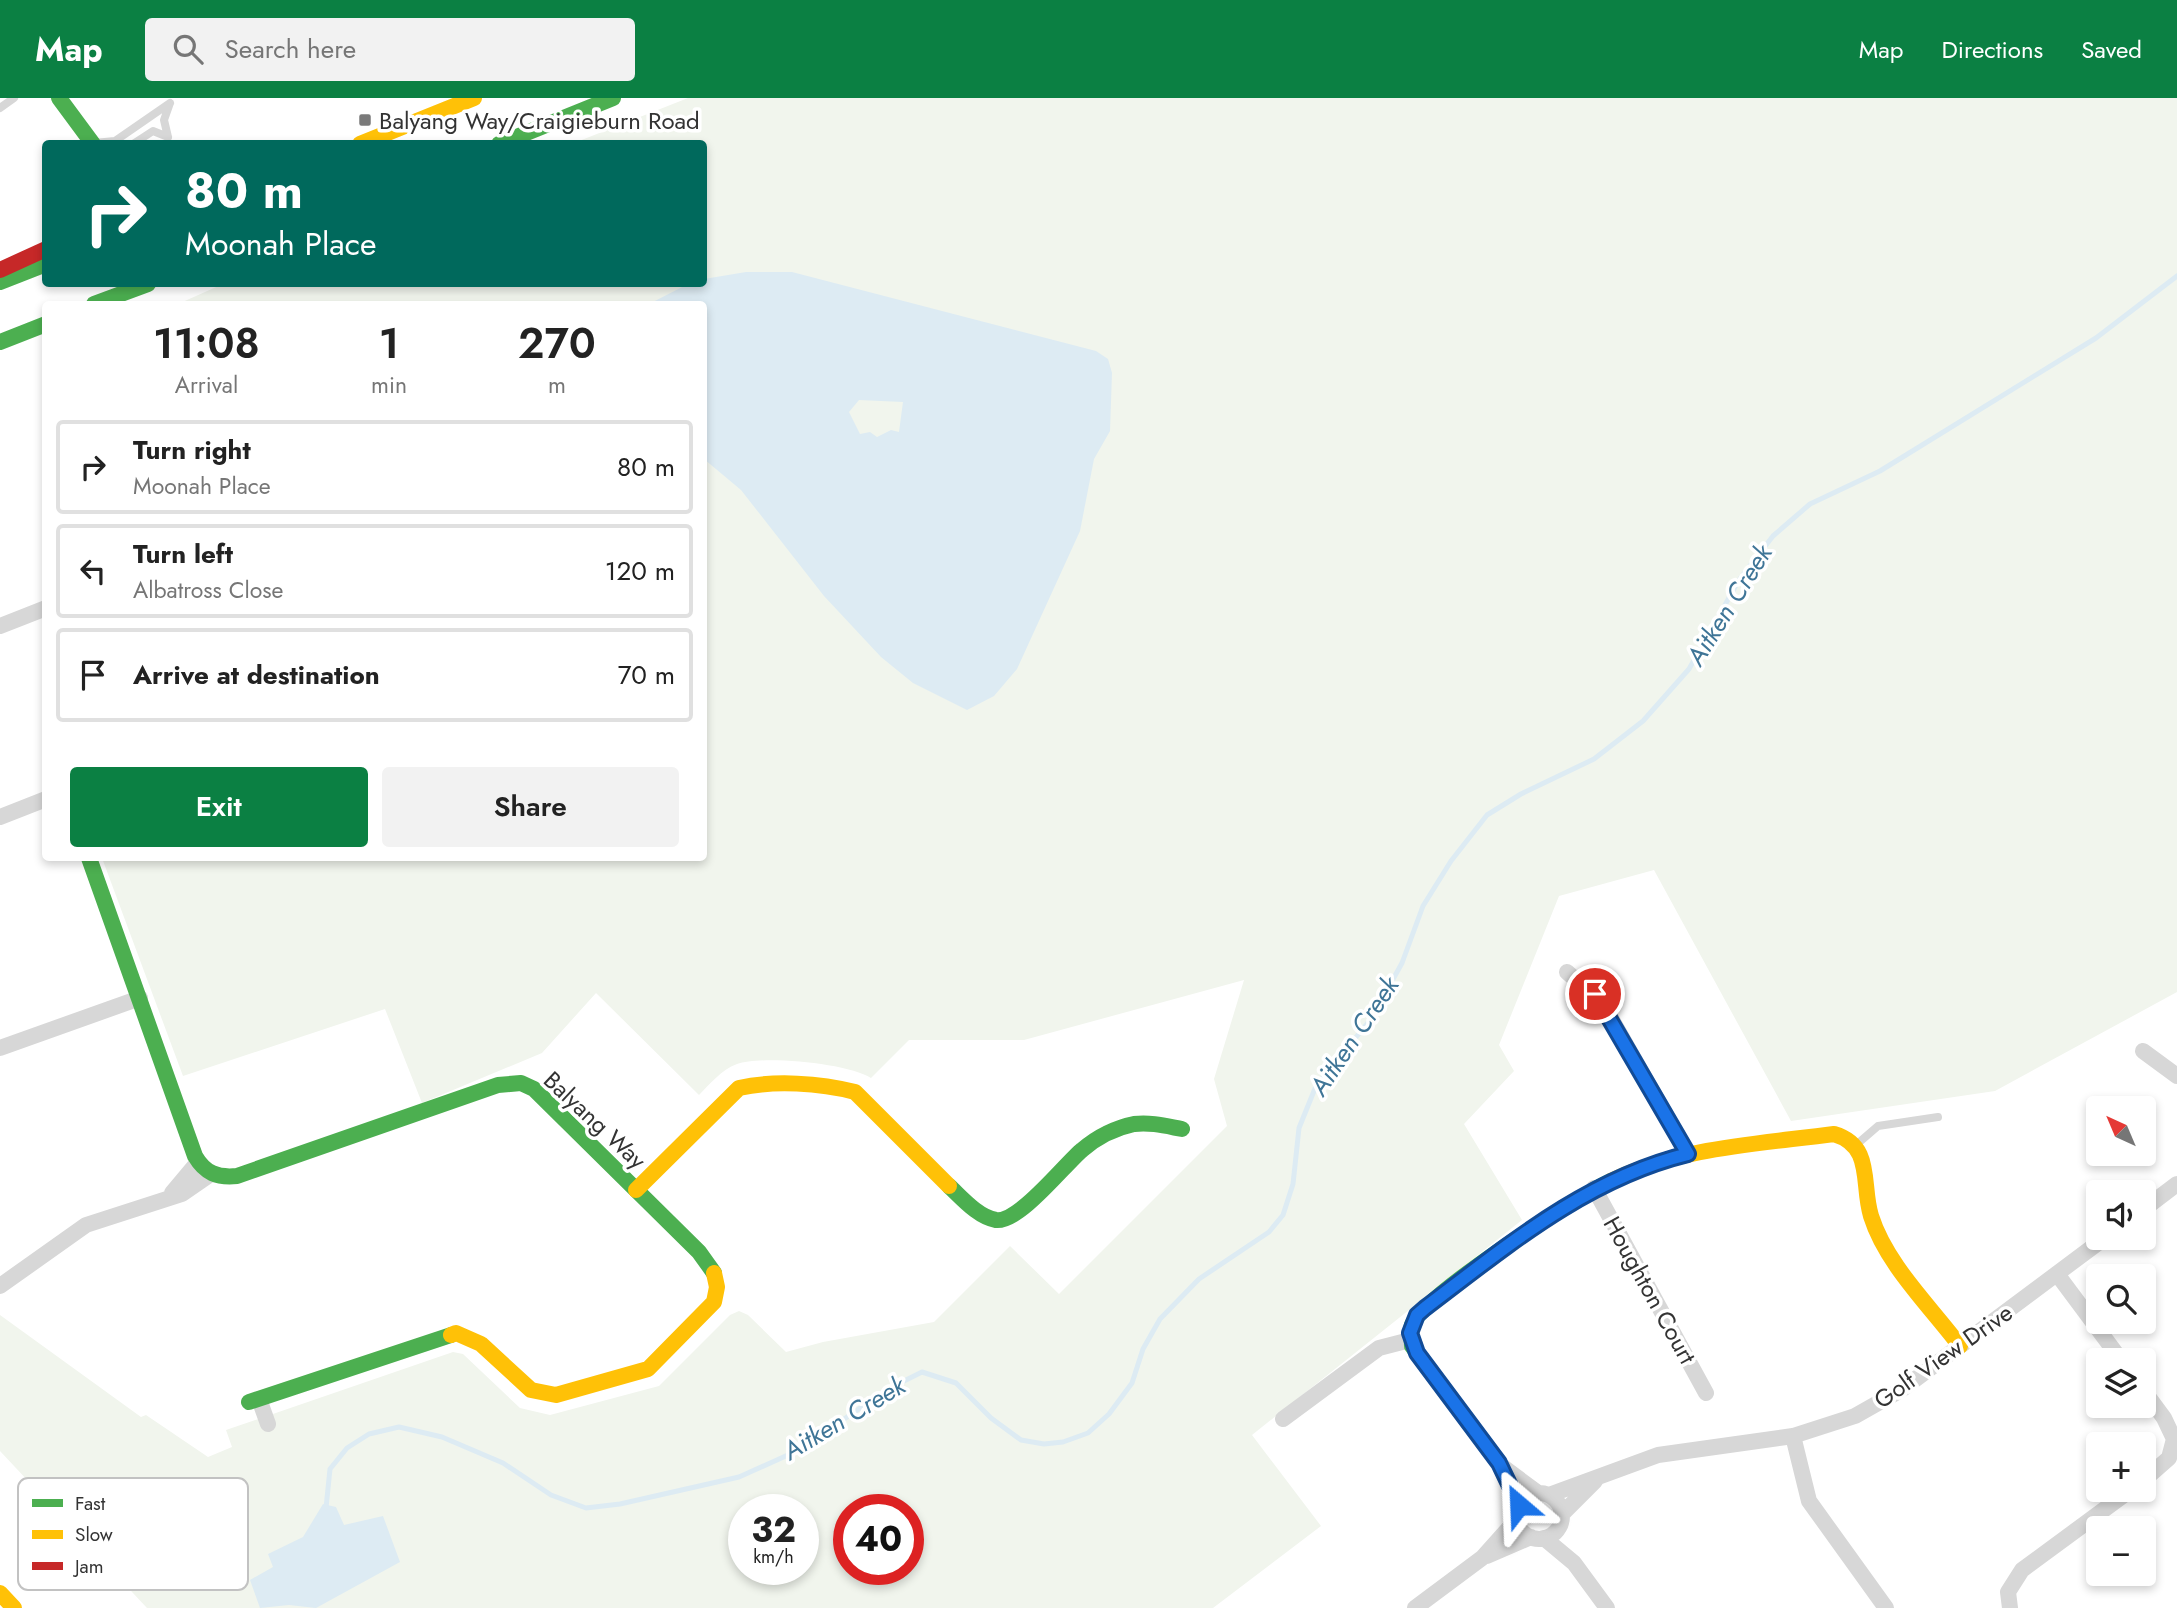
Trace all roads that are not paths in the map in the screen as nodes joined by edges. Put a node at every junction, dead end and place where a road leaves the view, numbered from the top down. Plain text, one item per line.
1 (14, 98) edge
2 (42, 98) edge
3 (59, 98) edge
4 (454, 98) edge
5 (474, 98) edge
6 (613, 98) edge
7 (0, 108) edge
8 (72, 140) edge
9 (91, 140) edge
10 (116, 140) edge
11 (139, 140) edge
12 (367, 140) edge
13 (369, 140) edge
14 (509, 140) edge
15 (42, 250) edge
16 (42, 266) edge
17 (0, 270) edge
18 (0, 282) edge
19 (141, 287) edge
20 (107, 301) edge
21 (42, 326) edge
22 (0, 342) edge
23 (42, 610) edge
24 (0, 626) edge
25 (42, 801) edge
26 (0, 817) edge
27 (91, 861) edge
28 (1567, 972) dead end
29 (140, 999) junction
30 (0, 1048) edge
31 (2143, 1051) dead end
32 (2177, 1076) edge
33 (1938, 1117) dead end
34 (1182, 1129) dead end
35 (1856, 1144) junction
36 (1688, 1154) junction
37 (198, 1162) junction
38 (211, 1174) junction
39 (2176, 1185) edge
40 (1594, 1188) junction
41 (636, 1190) junction
42 (167, 1197) junction
43 (2156, 1200) edge
44 (2089, 1250) edge
45 (2057, 1274) junction
46 (0, 1286) edge
47 (1410, 1339) junction
48 (1960, 1346) junction
49 (2111, 1348) edge
50 (1706, 1392) dead end
51 (2156, 1409) edge
52 (1283, 1419) dead end
53 (268, 1424) dead end
54 (1793, 1436) junction
55 (2174, 1453) edge
56 (1499, 1463) junction
57 (2156, 1470) edge
58 (1600, 1477) junction
59 (1543, 1494) junction
60 (2114, 1502) edge
61 (1518, 1512) junction
62 (1561, 1520) junction
63 (1537, 1537) junction
64 (1482, 1558) junction
65 (1574, 1563) junction
66 (0, 1593) edge
67 (14, 1608) edge
68 (1415, 1608) edge
69 (1607, 1608) edge
70 (1886, 1608) edge
71 (2010, 1608) edge

1 - 7 lane
2 - 8 street
3 - 9 street
4 - 12 lane
5 - 13 street
6 - 14 street
10 - 11 lane
15 - 17 street
16 - 18 street
19 - 20 street
21 - 22 street
23 - 24 street
25 - 26 street
27 - 29 street
28 - 36 street
29 - 30 street
29 - 37 street
31 - 32 street
33 - 35 lane
34 - 41 street
35 - 36 street
35 - 48 street
36 - 40 street
37 - 38 street
37 - 42 street
38 - 41 street, Balyang Way
38 - 42 street
39 - 43 street
40 - 47 street
40 - 50 street, Houghton Court
41 - 53 street, Balyang Way
42 - 46 street
44 - 45 street, Golf View Drive
45 - 48 street, Golf View Drive
45 - 49 street
47 - 52 street
47 - 56 street
48 - 54 street, Golf View Drive
51 - 55 street
54 - 58 street, Golf View Drive
54 - 70 street
55 - 57 street
56 - 59 street
56 - 61 street
58 - 59 street, Golf View Drive
58 - 62 street, Golf View Drive
59 - 61 street
59 - 62 street
60 - 71 street
61 - 63 street
61 - 64 street
62 - 63 street
62 - 65 street
63 - 64 street
63 - 65 street
64 - 68 street
65 - 69 street
66 - 67 street

